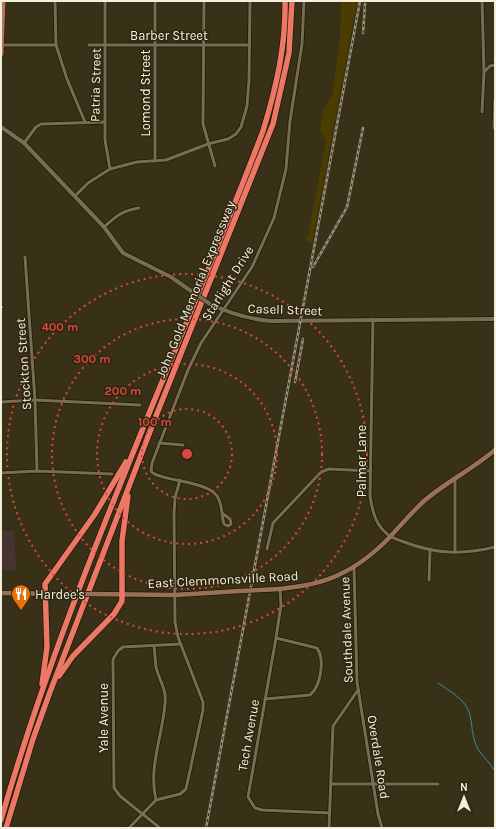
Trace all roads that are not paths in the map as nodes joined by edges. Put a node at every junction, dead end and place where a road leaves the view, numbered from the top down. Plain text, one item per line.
1 (3, 1) edge
2 (55, 1) edge
3 (105, 1) edge
4 (155, 1) edge
5 (204, 1) edge
6 (250, 1) edge
7 (285, 1) edge
8 (293, 1) edge
9 (304, 1) edge
10 (482, 1) edge
11 (106, 44) junction
12 (156, 44) junction
13 (204, 44) junction
14 (2, 45) junction
15 (56, 45) junction
16 (89, 45) dead end
17 (250, 45) junction
18 (1, 54) edge
19 (495, 65) edge
20 (484, 72) junction
21 (495, 99) edge
22 (482, 112) dead end
23 (85, 122) junction
24 (105, 122) junction
25 (1, 127) edge
26 (494, 128) edge
27 (24, 143) junction
28 (208, 144) junction
29 (155, 160) junction
30 (215, 166) dead end
31 (110, 169) junction
32 (75, 196) junction
33 (138, 208) dead end
34 (104, 227) junction
35 (25, 257) dead end
36 (222, 310) junction
37 (373, 319) junction
38 (495, 319) edge
39 (35, 400) junction
40 (1, 402) edge
41 (140, 405) dead end
42 (156, 416) junction
43 (145, 424) junction
44 (160, 443) junction
45 (184, 445) dead end
46 (495, 450) edge
47 (37, 471) junction
48 (371, 471) junction
49 (1, 473) edge
50 (112, 474) dead end
51 (455, 479) junction
52 (180, 480) junction
53 (222, 513) dead end
54 (390, 537) junction
55 (495, 547) edge
56 (267, 549) dead end
57 (430, 551) junction
58 (455, 552) junction
59 (354, 568) junction
60 (429, 580) dead end
61 (280, 589) junction
62 (1, 593) edge
63 (46, 594) junction
64 (123, 594) junction
65 (175, 594) junction
66 (276, 638) junction
67 (181, 644) junction
68 (154, 646) junction
69 (358, 689) junction
70 (50, 692) junction
71 (265, 699) junction
72 (38, 702) junction
73 (331, 784) junction
74 (374, 784) junction
75 (438, 784) dead end
76 (156, 800) junction
77 (330, 812) junction
78 (142, 814) junction
79 (1, 820) edge
80 (6, 828) edge
81 (129, 828) edge
82 (160, 828) edge
83 (330, 828) edge
84 (382, 828) edge

1 - 14 main road
2 - 15 street
3 - 11 street, Patria Street
4 - 12 street, Lomond Street
5 - 13 street
6 - 17 street
7 - 43 highway, John Gold Memorial Expressway
8 - 42 highway, John Gold Memorial Expressway
9 - 36 street, Starlight Drive
10 - 20 street
11 - 12 street, Barber Street
11 - 16 street, Barber Street
11 - 24 street, Patria Street
12 - 13 street, Barber Street
12 - 29 street, Lomond Street
13 - 17 street, Barber Street
13 - 28 street
14 - 15 street
14 - 18 main road
15 - 23 street
17 - 28 street
19 - 20 street
20 - 22 street
21 - 26 street
23 - 24 street
23 - 27 street
24 - 31 street, Patria Street
25 - 27 street, Casell Street
27 - 32 street, Casell Street
28 - 29 street
28 - 30 street
29 - 31 street
31 - 32 street
32 - 34 street, Casell Street
33 - 34 street
34 - 36 street, Casell Street, bridge
35 - 39 street, Stockton Street
36 - 37 street, Casell Street
36 - 44 street, Starlight Drive
37 - 38 street, Casell Street
37 - 48 street, Palmer Lane
39 - 40 street
39 - 41 street
39 - 47 street, Stockton Street
42 - 64 highway
42 - 70 highway, John Gold Memorial Expressway
43 - 63 highway
43 - 72 highway, John Gold Memorial Expressway
44 - 45 street
44 - 52 street, Starlight Drive
46 - 51 main road, East Clemmonsville Road
47 - 49 street
47 - 50 street
48 - 54 street, Palmer Lane
48 - 56 street
51 - 54 main road, East Clemmonsville Road
51 - 58 street
52 - 53 street
52 - 65 street
54 - 57 street
54 - 59 main road, East Clemmonsville Road
55 - 58 street
57 - 58 street
57 - 60 street
59 - 61 main road, East Clemmonsville Road
59 - 69 street, Southdale Avenue
61 - 65 main road, East Clemmonsville Road, bridge
61 - 66 street, Tech Avenue
62 - 63 main road, East Clemmonsville Road
63 - 64 main road, East Clemmonsville Road, bridge
63 - 72 highway
64 - 65 main road, East Clemmonsville Road
64 - 70 highway
65 - 67 street
66 - 71 street, Tech Avenue
66 - 71 street
67 - 68 street, Yale Avenue
67 - 76 street
68 - 76 street
68 - 78 street, Yale Avenue
69 - 73 street, Southdale Avenue
69 - 74 street, Overdale Road
70 - 80 highway, John Gold Memorial Expressway
71 - 77 street, Tech Avenue
72 - 79 highway, John Gold Memorial Expressway
73 - 74 street
73 - 77 street, Southdale Avenue
74 - 75 street
74 - 84 street, Overdale Road
76 - 78 street
77 - 83 street, Southdale Avenue
78 - 81 street
78 - 82 street, Yale Avenue

